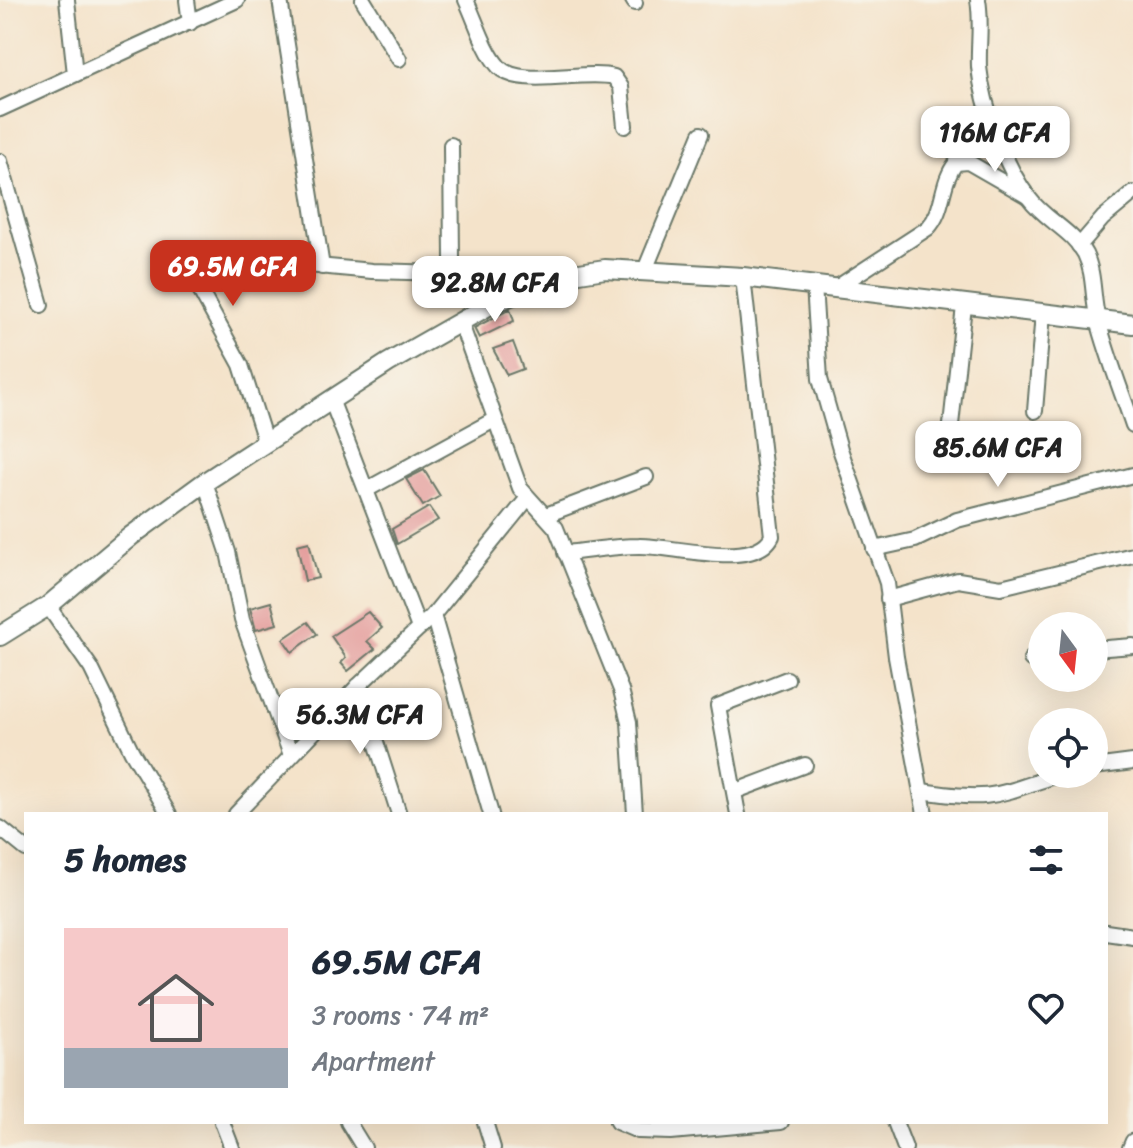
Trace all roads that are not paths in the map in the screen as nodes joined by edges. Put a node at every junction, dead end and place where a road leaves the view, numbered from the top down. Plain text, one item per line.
1 (67, 0) edge
2 (187, 0) edge
3 (237, 0) edge
4 (280, 0) edge
5 (363, 0) edge
6 (466, 0) edge
7 (978, 0) edge
8 (190, 23) junction
9 (399, 59) dead end
10 (75, 74) junction
11 (0, 109) edge
12 (625, 126) dead end
13 (701, 134) dead end
14 (451, 145) dead end
15 (0, 161) edge
16 (1133, 193) edge
17 (1027, 197) junction
18 (1079, 246) junction
19 (322, 267) junction
20 (645, 270) junction
21 (743, 277) junction
22 (814, 285) junction
23 (839, 286) junction
24 (41, 305) dead end
25 (964, 306) junction
26 (1043, 313) junction
27 (1097, 318) junction
28 (460, 321) junction
29 (1133, 324) edge
30 (332, 402) junction
31 (1035, 411) dead end
32 (494, 420) junction
33 (1133, 425) edge
34 (950, 434) dead end
35 (266, 444) junction
36 (1133, 475) edge
37 (646, 477) dead end
38 (205, 482) junction
39 (366, 490) junction
40 (527, 499) junction
41 (546, 515) junction
42 (874, 549) junction
43 (565, 553) junction
44 (1133, 555) edge
45 (888, 599) junction
46 (48, 606) junction
47 (433, 615) junction
48 (419, 628) junction
49 (0, 636) edge
50 (1133, 646) edge
51 (1108, 648) edge
52 (787, 679) dead end
53 (358, 686) junction
54 (291, 755) junction
55 (1133, 762) edge
56 (805, 765) dead end
57 (1108, 765) edge
58 (1028, 787) edge
59 (736, 791) junction
60 (922, 791) junction
61 (168, 812) edge
62 (238, 812) edge
63 (398, 812) edge
64 (490, 812) edge
65 (635, 812) edge
66 (738, 812) edge
67 (925, 812) edge
68 (0, 828) edge
69 (24, 847) edge
70 (1108, 932) edge
71 (1133, 936) edge
72 (223, 1124) edge
73 (349, 1124) edge
74 (486, 1124) edge
75 (622, 1124) edge
76 (759, 1124) edge
77 (896, 1124) edge
78 (638, 1131) junction
79 (1133, 1141) edge
80 (232, 1148) edge
81 (364, 1148) edge
82 (493, 1148) edge
83 (638, 1148) edge
84 (905, 1148) edge
85 (1130, 1148) edge

1 - 10 street
2 - 8 street
3 - 8 street
4 - 19 street
5 - 9 street
6 - 12 street
7 - 17 street
8 - 10 street
10 - 11 street
13 - 20 street
14 - 19 street
15 - 24 street
16 - 18 street
17 - 18 street
17 - 23 street
18 - 27 street
19 - 35 street
20 - 21 street
20 - 28 street
21 - 22 street
21 - 43 street
22 - 23 street
22 - 42 street
23 - 25 street
25 - 26 street
25 - 34 street
26 - 27 street
26 - 31 street
27 - 29 street
27 - 33 street
28 - 30 street
28 - 32 street
30 - 35 street
30 - 39 street
32 - 39 street
32 - 40 street
35 - 38 street
36 - 42 street
37 - 41 street
38 - 46 street
38 - 54 street
39 - 48 street
40 - 41 street
40 - 47 street
41 - 43 street
42 - 45 street
43 - 65 street
44 - 45 street
45 - 60 street
46 - 49 street
46 - 61 street
47 - 48 street
47 - 64 street
48 - 53 street
50 - 51 street
52 - 59 street
53 - 54 street
53 - 63 street
54 - 62 street
55 - 57 street
56 - 59 street
58 - 60 street
59 - 66 street
60 - 67 street
68 - 69 street
70 - 71 street
72 - 80 street
73 - 81 street
74 - 82 street
75 - 78 street
76 - 78 street
77 - 84 street
78 - 83 street
79 - 85 street

